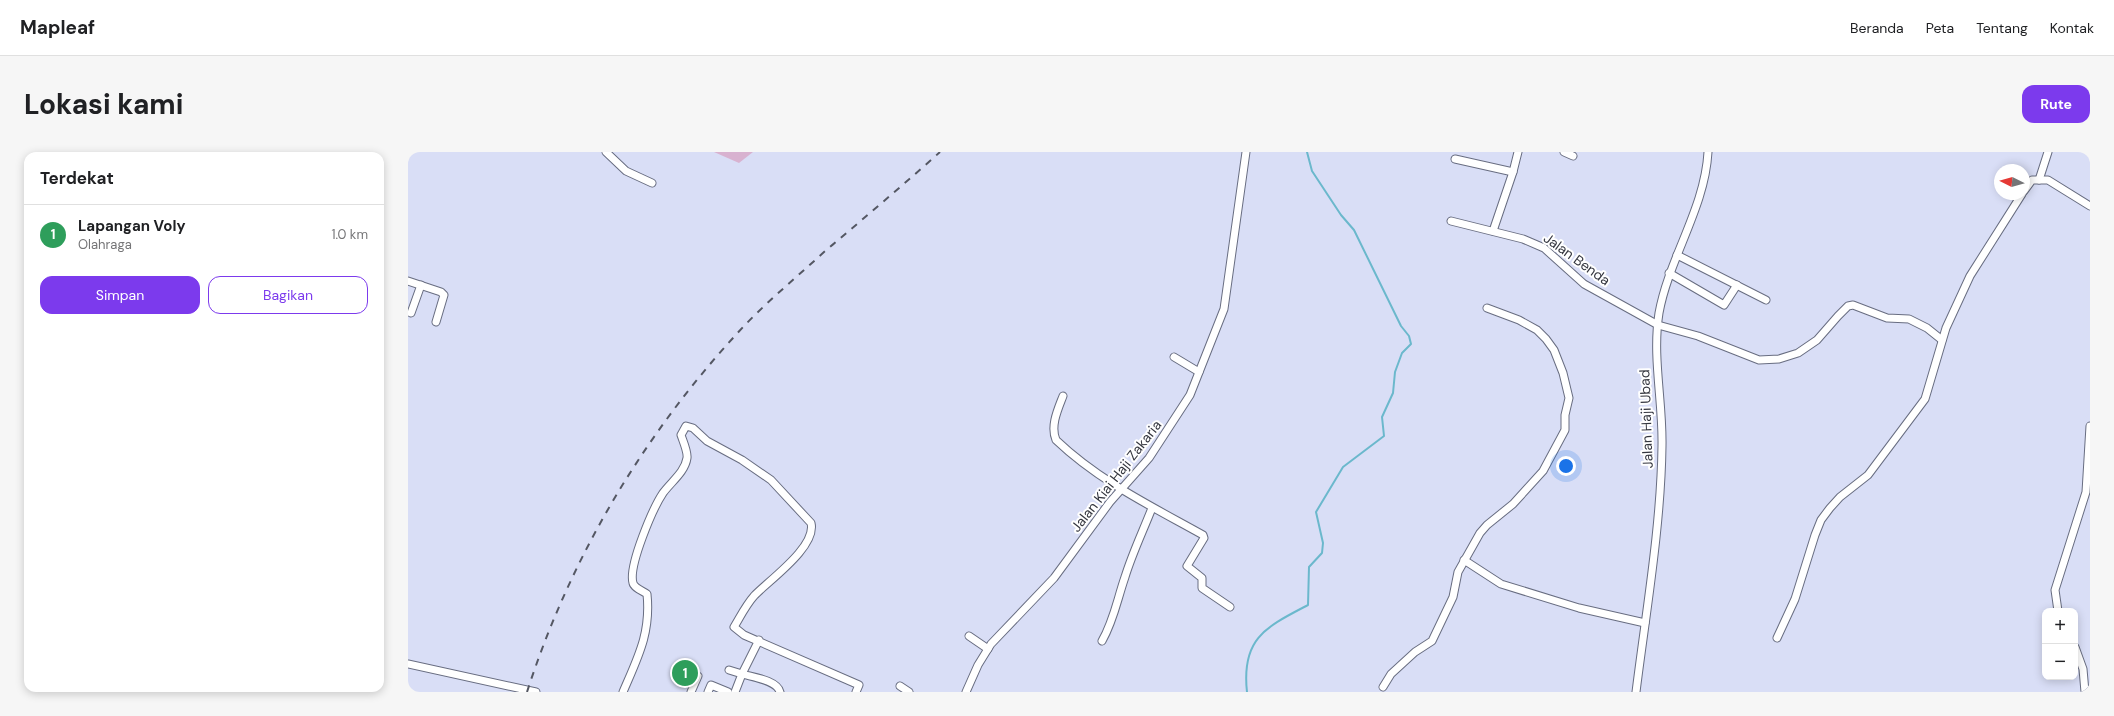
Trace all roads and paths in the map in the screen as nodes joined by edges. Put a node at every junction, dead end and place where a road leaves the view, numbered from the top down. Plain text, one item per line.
1 (606, 152) edge
2 (1246, 152) edge
3 (1518, 152) edge
4 (1564, 152) edge
5 (1708, 152) edge
6 (2048, 152) edge
7 (1573, 156) dead end
8 (1455, 159) dead end
9 (1513, 172) junction
10 (2039, 180) junction
11 (652, 183) dead end
12 (2030, 183) edge
13 (2018, 200) edge
14 (2090, 206) edge
15 (1452, 221) dead end
16 (1493, 231) junction
17 (1677, 255) junction
18 (1670, 273) junction
19 (408, 281) edge
20 (421, 285) junction
21 (1736, 285) junction
22 (1766, 300) dead end
23 (1487, 308) dead end
24 (411, 313) dead end
25 (436, 322) dead end
26 (1658, 325) junction
27 (1942, 340) junction
28 (1174, 357) dead end
29 (1199, 372) junction
30 (1063, 396) dead end
31 (2090, 426) edge
32 (1120, 490) junction
33 (1152, 508) junction
34 (1464, 560) junction
35 (1230, 607) dead end
36 (2058, 608) edge
37 (1645, 622) junction
38 (969, 636) dead end
39 (1777, 638) dead end
40 (760, 640) junction
41 (1102, 641) dead end
42 (988, 649) junction
43 (2078, 655) edge
44 (408, 664) edge
45 (729, 670) dead end
46 (742, 674) junction
47 (698, 676) dead end
48 (900, 686) dead end
49 (1383, 687) dead end
50 (536, 692) edge
51 (623, 692) edge
52 (692, 692) edge
53 (708, 692) edge
54 (728, 692) edge
55 (735, 692) edge
56 (780, 692) edge
57 (856, 692) edge
58 (909, 692) edge
59 (966, 692) edge
60 (1636, 692) edge
61 (2085, 692) edge

1 - 11 street
2 - 29 street, Jalan Kiai Haji Zakaria
3 - 9 street
4 - 7 street
5 - 17 street, Jalan Haji Ubad
6 - 10 street
8 - 9 street
9 - 16 street
10 - 12 street
10 - 14 street
13 - 27 street
15 - 16 street, Jalan Benda
16 - 26 street, Jalan Benda
17 - 18 street, Jalan Haji Ubad
17 - 21 street
18 - 21 street
18 - 26 street, Jalan Haji Ubad
19 - 20 street
20 - 24 street
20 - 25 street
21 - 22 street
23 - 34 street
26 - 27 street, Jalan Benda
26 - 37 street, Jalan Haji Ubad
27 - 39 street
28 - 29 street
29 - 32 street, Jalan Kiai Haji Zakaria
30 - 32 street
31 - 36 street
32 - 33 street
32 - 42 street, Jalan Kiai Haji Zakaria
33 - 35 street
33 - 41 street
34 - 37 street
34 - 49 street
37 - 60 street, Jalan Haji Ubad
38 - 42 street
40 - 46 street
40 - 51 street
40 - 57 street
42 - 59 street, Jalan Kiai Haji Zakaria
43 - 61 street
44 - 50 street
45 - 46 street
46 - 55 street
46 - 56 street
47 - 52 street
48 - 58 street
53 - 54 street

